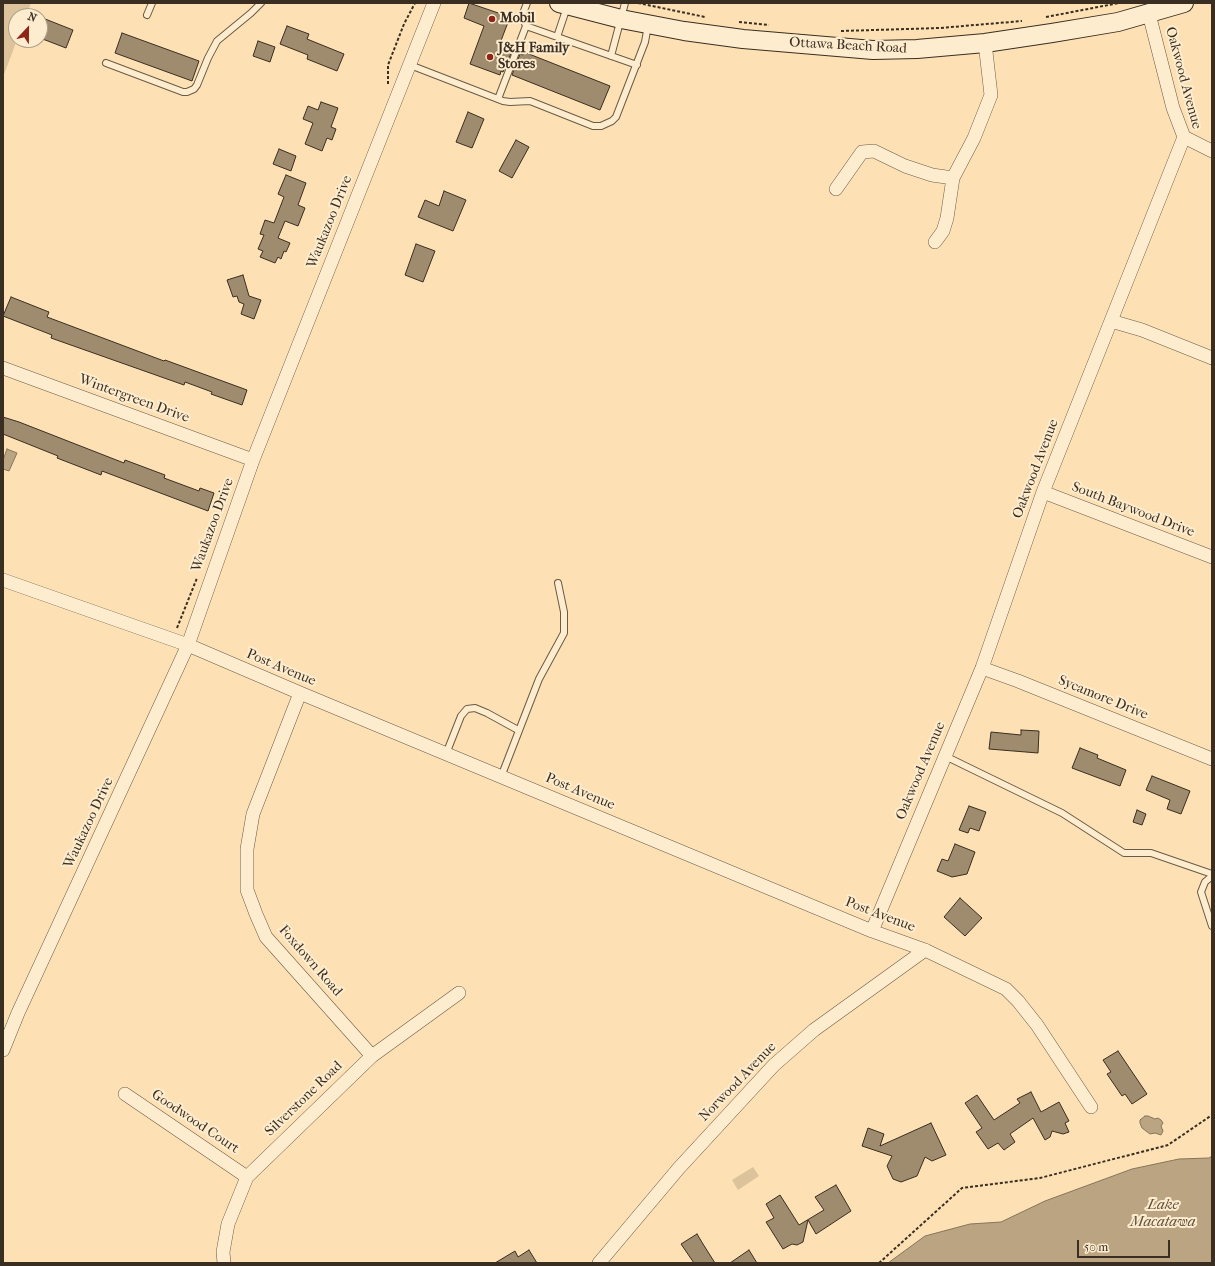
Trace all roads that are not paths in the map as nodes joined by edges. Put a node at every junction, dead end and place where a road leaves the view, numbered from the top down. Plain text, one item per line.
1 (152, 3) edge
2 (261, 3) edge
3 (434, 3) edge
4 (527, 3) edge
5 (1184, 3) edge
6 (563, 4) edge
7 (623, 11) edge
8 (1149, 14) junction
9 (147, 15) dead end
10 (648, 25) junction
11 (526, 26) junction
12 (557, 37) junction
13 (985, 43) junction
14 (610, 56) junction
15 (106, 63) dead end
16 (410, 65) junction
17 (637, 65) junction
18 (498, 99) junction
19 (1184, 137) junction
20 (1212, 151) edge
21 (953, 178) junction
22 (836, 189) dead end
23 (935, 242) dead end
24 (1111, 321) junction
25 (1212, 358) edge
26 (3, 368) edge
27 (253, 460) junction
28 (1043, 492) junction
29 (1212, 557) edge
30 (3, 580) edge
31 (558, 583) dead end
32 (188, 645) junction
33 (982, 668) junction
34 (300, 693) junction
35 (518, 730) junction
36 (446, 754) junction
37 (945, 756) junction
38 (1212, 759) edge
39 (501, 777) junction
40 (1212, 875) edge
41 (1212, 926) edge
42 (872, 931) junction
43 (925, 950) junction
44 (459, 993) dead end
45 (3, 1050) edge
46 (372, 1056) junction
47 (125, 1094) dead end
48 (1091, 1107) dead end
49 (247, 1177) junction
50 (224, 1263) edge
51 (599, 1263) edge

1 - 9 lane
2 - 15 lane
3 - 16 street, Waukazoo Drive
4 - 11 lane
5 - 8 street, Ottawa Beach Road
6 - 7 street, Ottawa Beach Road
6 - 12 lane
7 - 10 street, Ottawa Beach Road
7 - 14 lane
8 - 13 street, Ottawa Beach Road
8 - 19 street, Oakwood Avenue
10 - 13 street, Ottawa Beach Road
10 - 17 lane
11 - 12 lane
11 - 18 lane
12 - 14 lane
13 - 21 street
14 - 17 lane
16 - 18 lane
16 - 27 street, Waukazoo Drive
17 - 18 lane
19 - 20 street
19 - 24 street, Oakwood Avenue
21 - 22 street
21 - 23 street
24 - 25 street
24 - 28 street, Oakwood Avenue
26 - 27 street, Wintergreen Drive
27 - 32 street, Waukazoo Drive
28 - 29 street, South Baywood Drive
28 - 33 street, Oakwood Avenue
30 - 32 street, Post Avenue
31 - 35 lane
32 - 34 street, Post Avenue
32 - 45 street, Waukazoo Drive
33 - 37 street, Oakwood Avenue
33 - 38 street, Sycamore Drive
34 - 36 street, Post Avenue
34 - 46 street, Foxdown Road
35 - 36 lane
35 - 39 lane
36 - 39 street, Post Avenue
37 - 40 lane
37 - 42 street, Oakwood Avenue
39 - 42 street, Post Avenue
40 - 41 lane
42 - 43 street, Post Avenue
43 - 48 street, Post Avenue
43 - 51 street, Norwood Avenue
44 - 46 street, Silverstone Road
46 - 49 street, Silverstone Road
47 - 49 street, Goodwood Court
49 - 50 street, Silverstone Road

